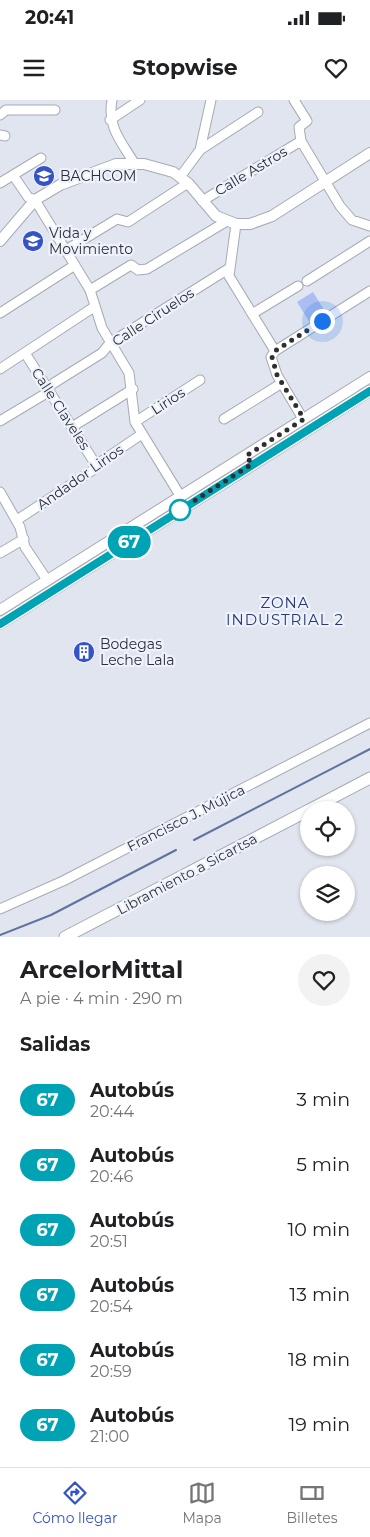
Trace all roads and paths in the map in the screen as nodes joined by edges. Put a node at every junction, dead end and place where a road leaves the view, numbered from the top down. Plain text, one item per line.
1 (112, 100) edge
2 (140, 100) edge
3 (211, 100) edge
4 (294, 100) edge
5 (55, 110) dead end
6 (258, 112) dead end
7 (0, 115) edge
8 (110, 120) junction
9 (301, 141) junction
10 (200, 150) junction
11 (370, 153) edge
12 (40, 158) dead end
13 (134, 163) junction
14 (13, 175) junction
15 (184, 180) junction
16 (325, 182) junction
17 (0, 183) edge
18 (35, 200) junction
19 (202, 201) junction
20 (231, 223) junction
21 (370, 226) edge
22 (0, 241) edge
23 (370, 241) edge
24 (66, 250) junction
25 (75, 265) junction
26 (228, 269) junction
27 (307, 281) dead end
28 (298, 286) dead end
29 (90, 290) junction
30 (370, 291) edge
31 (94, 307) junction
32 (0, 313) edge
33 (252, 314) junction
34 (110, 343) junction
35 (275, 351) junction
36 (25, 353) junction
37 (0, 369) edge
38 (370, 377) edge
39 (200, 380) dead end
40 (282, 383) junction
41 (52, 387) junction
42 (133, 389) junction
43 (370, 391) edge
44 (224, 419) dead end
45 (304, 419) junction
46 (0, 421) edge
47 (135, 422) junction
48 (72, 427) junction
49 (142, 434) junction
50 (249, 460) junction
51 (96, 465) junction
52 (0, 492) edge
53 (181, 497) junction
54 (3, 502) edge
55 (17, 520) junction
56 (120, 534) junction
57 (24, 538) junction
58 (126, 544) junction
59 (0, 553) edge
60 (47, 580) junction
61 (0, 610) edge
62 (0, 624) edge
63 (370, 723) edge
64 (370, 778) edge
65 (326, 801) edge
66 (300, 815) edge
67 (0, 909) edge
68 (65, 937) edge

1 - 8 street
2 - 8 street
3 - 10 street
4 - 9 street
5 - 7 street
6 - 10 street
8 - 13 street
9 - 16 street
9 - 19 street, Calle Astros
10 - 15 street
11 - 16 street
12 - 14 street
13 - 15 street
13 - 18 street
14 - 17 street
14 - 18 street
15 - 19 street
15 - 24 street
16 - 20 street
16 - 21 street
18 - 22 street
18 - 24 street
19 - 20 street
20 - 26 street
20 - 29 street
23 - 27 street
24 - 25 street
25 - 29 street
25 - 32 street
26 - 33 street
26 - 34 street, Calle Ciruelos
28 - 33 street
29 - 31 street
30 - 35 street
31 - 34 street
31 - 36 street
33 - 35 street
34 - 41 street, Calle Ciruelos
34 - 42 street
35 - 40 street
36 - 37 street
36 - 41 street, Calle Claveles
38 - 45 street
39 - 47 street, Lirios
40 - 44 street
40 - 45 street
41 - 46 street, Calle Ciruelos
41 - 48 street, Calle Claveles
42 - 47 street
42 - 48 street
43 - 50 street
45 - 50 street
47 - 49 street
48 - 51 street, Calle Claveles
49 - 51 street, Andador Lirios
49 - 53 street
50 - 53 street
50 - 58 street
51 - 55 street, Andador Lirios
52 - 54 street
53 - 56 street
54 - 55 street
55 - 57 street
56 - 58 street
56 - 60 street
57 - 59 street
57 - 60 street
58 - 62 street
60 - 61 street
63 - 67 street, Francisco J. Mújica
64 - 65 main road, Libramiento a Sicartsa
66 - 68 main road, Libramiento a Sicartsa

